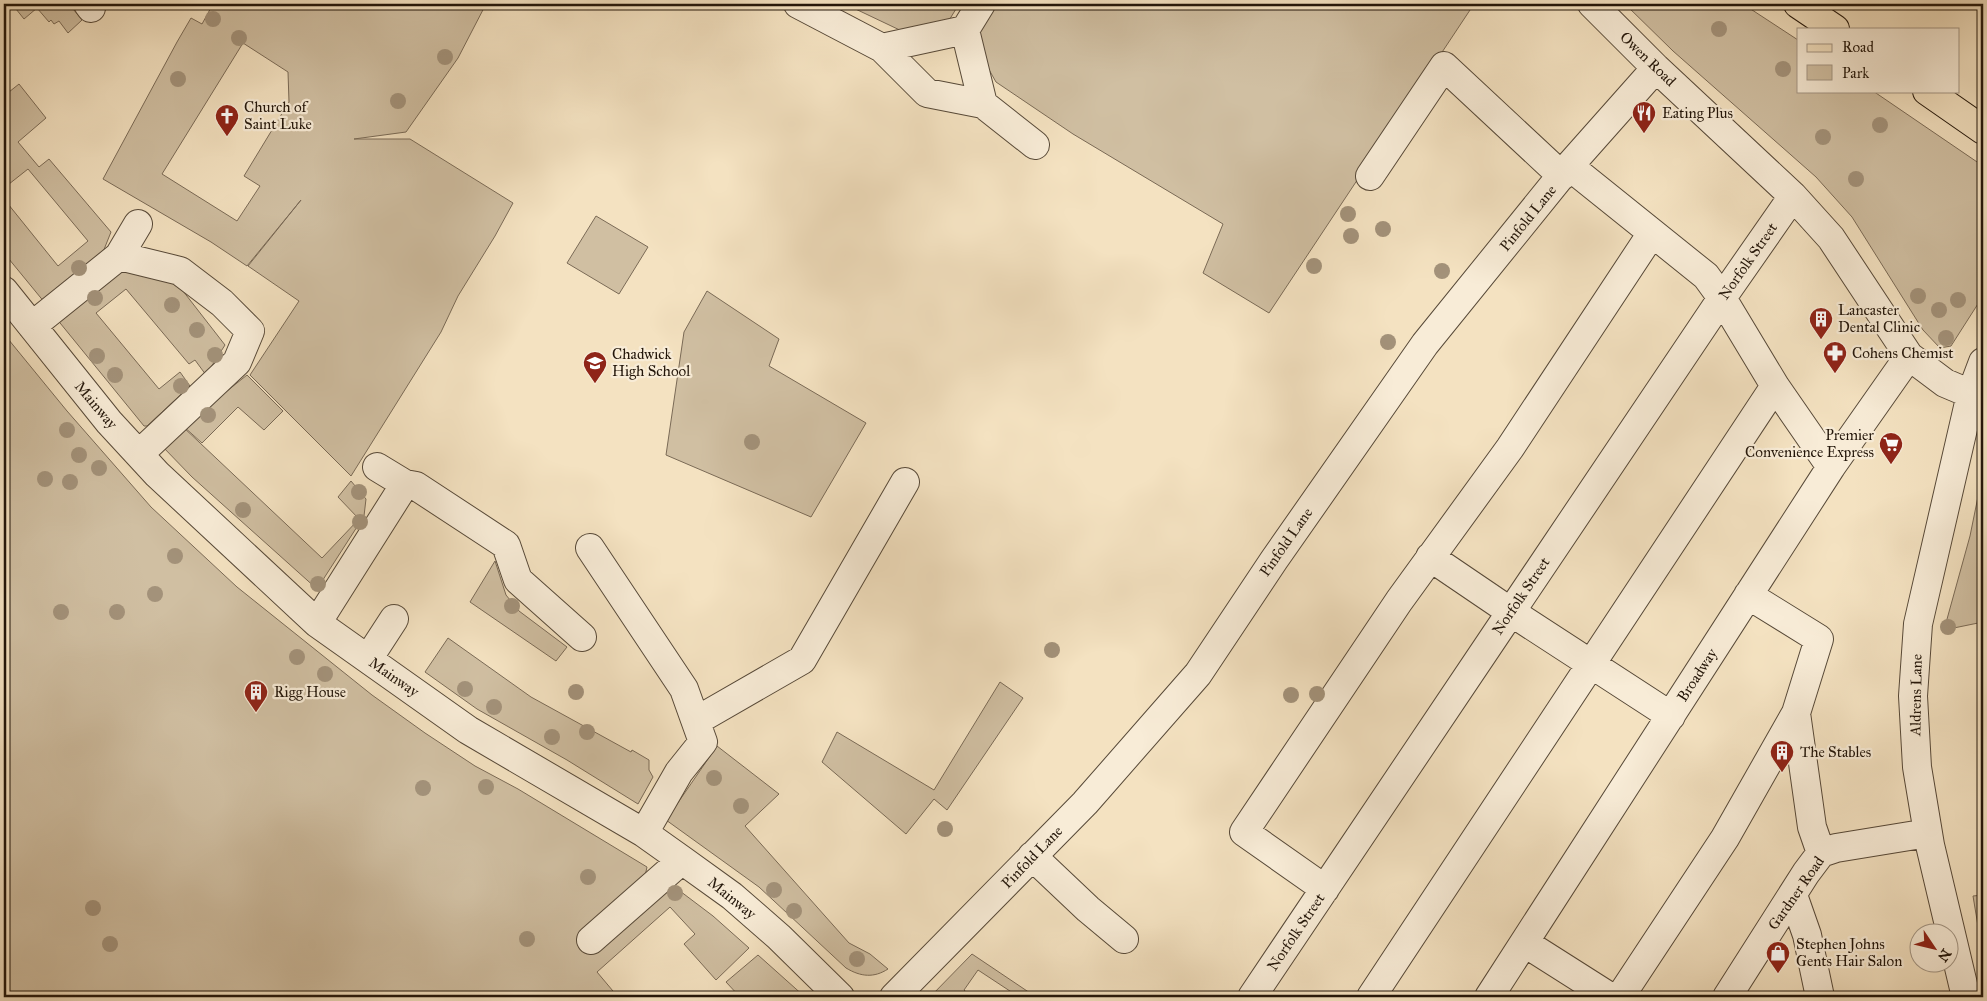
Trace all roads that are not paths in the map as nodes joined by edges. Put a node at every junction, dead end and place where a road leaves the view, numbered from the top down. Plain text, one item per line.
1 (798, 4) edge
2 (981, 4) edge
3 (1592, 4) edge
4 (1798, 4) edge
5 (1834, 28) edge
6 (965, 30) junction
7 (882, 48) junction
8 (1656, 68) junction
9 (1927, 92) edge
10 (983, 104) junction
11 (1983, 130) edge
12 (1035, 144) dead end
13 (1565, 171) junction
14 (1370, 176) dead end
15 (1792, 196) junction
16 (138, 224) dead end
17 (1652, 234) junction
18 (119, 256) junction
19 (4, 290) edge
20 (1722, 298) junction
21 (32, 326) junction
22 (1910, 356) junction
23 (1983, 362) edge
24 (1774, 386) junction
25 (1971, 394) junction
26 (139, 454) junction
27 (377, 467) dead end
28 (1831, 467) junction
29 (904, 482) dead end
30 (405, 484) junction
31 (590, 548) dead end
32 (1430, 557) junction
33 (1748, 595) junction
34 (1511, 612) junction
35 (394, 619) dead end
36 (317, 623) junction
37 (582, 637) dead end
38 (368, 659) junction
39 (1590, 663) junction
40 (1796, 713) junction
41 (1671, 716) junction
42 (696, 721) junction
43 (1928, 833) junction
44 (644, 834) junction
45 (1821, 853) junction
46 (1032, 856) junction
47 (682, 860) junction
48 (1325, 889) junction
49 (1793, 895) junction
50 (1124, 939) dead end
51 (591, 940) dead end
52 (1525, 943) junction
53 (1265, 993) edge
54 (840, 997) edge
55 (894, 997) edge
56 (1371, 997) edge
57 (1489, 997) edge
58 (1610, 997) edge
59 (1620, 997) edge
60 (1727, 997) edge
61 (1820, 997) edge
62 (1966, 997) edge

1 - 7 street
2 - 6 street
3 - 8 street, Owen Road
4 - 5 main road
6 - 7 street
6 - 10 street
7 - 10 street
8 - 13 street, Pinfold Lane
8 - 15 street, Owen Road
9 - 11 main road
10 - 12 street
13 - 14 street
13 - 17 street
13 - 46 street, Pinfold Lane
15 - 20 street, Norfolk Street
15 - 22 street
16 - 18 street
17 - 20 street
17 - 32 street
18 - 21 street
18 - 26 street
19 - 21 street, Mainway
20 - 24 street
20 - 34 street, Norfolk Street
21 - 26 street, Mainway
22 - 25 street
22 - 28 street, Broadway
23 - 25 street, Aldrens Lane
24 - 28 street
24 - 39 street
25 - 43 street, Aldrens Lane
26 - 36 street, Mainway
27 - 30 street
28 - 33 street, Broadway
29 - 42 street
30 - 36 street
30 - 37 street
31 - 42 street
32 - 34 street
32 - 48 street
33 - 40 street
33 - 41 street, Broadway
34 - 39 street
34 - 48 street, Norfolk Street
35 - 38 street
36 - 38 street, Mainway
38 - 44 street, Mainway
39 - 41 street
39 - 56 street
40 - 45 street
40 - 59 street
41 - 52 street, Broadway
42 - 44 street
43 - 45 street, Gardner Road
43 - 62 street, Aldrens Lane
44 - 47 street, Mainway
45 - 49 street, Gardner Road
46 - 50 street
46 - 55 street, Pinfold Lane
47 - 51 street
47 - 54 street, Mainway
48 - 53 street, Norfolk Street
49 - 60 street, Gardner Road
49 - 61 street
52 - 57 street, Broadway
52 - 58 street

